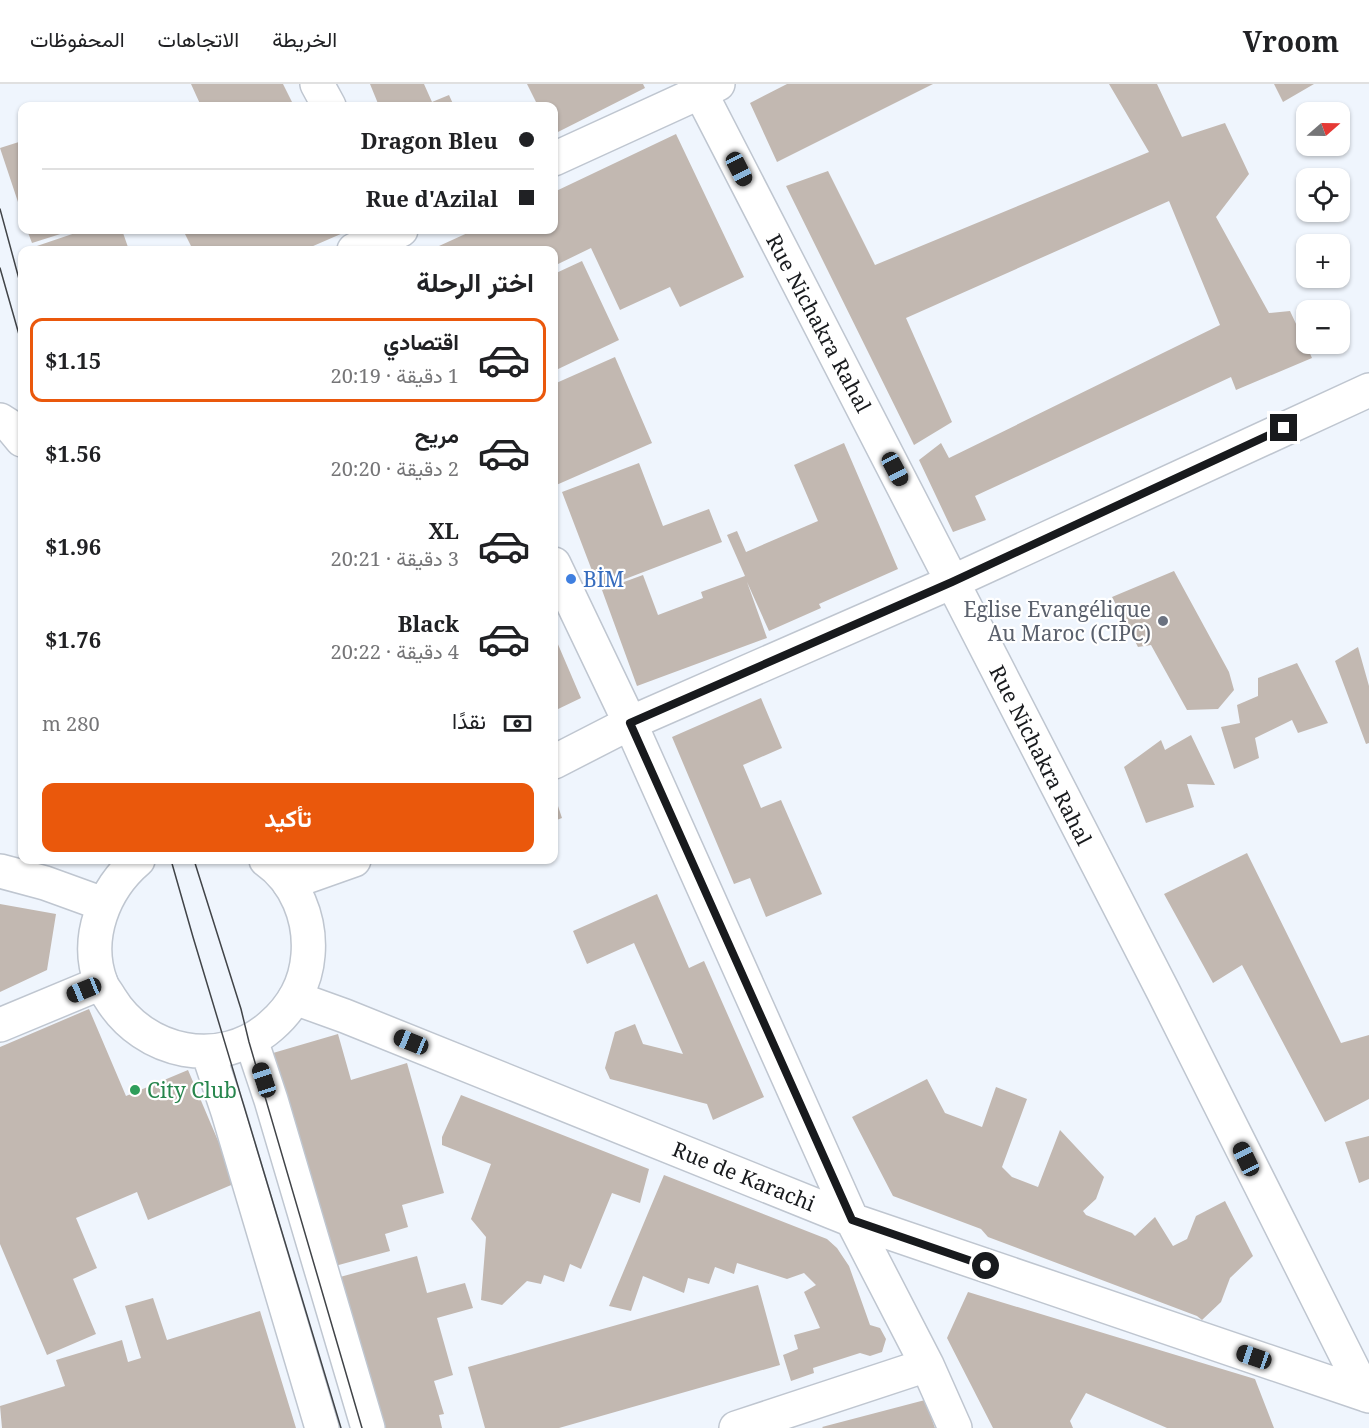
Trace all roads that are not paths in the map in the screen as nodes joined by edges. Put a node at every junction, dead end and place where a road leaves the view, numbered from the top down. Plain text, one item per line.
1 (317, 84) edge
2 (705, 87) edge
3 (327, 102) edge
4 (558, 157) edge
5 (398, 235) edge
6 (366, 246) edge
7 (1369, 390) edge
8 (0, 420) edge
9 (18, 435) edge
10 (558, 572) edge
11 (952, 582) junction
12 (630, 723) junction
13 (558, 760) edge
14 (134, 864) edge
15 (270, 864) edge
16 (343, 864) edge
17 (0, 871) edge
18 (289, 883) junction
19 (103, 904) junction
20 (101, 983) junction
21 (295, 998) junction
22 (0, 1025) edge
23 (251, 1040) junction
24 (208, 1052) junction
25 (852, 1220) junction
26 (927, 1365) junction
27 (1367, 1396) edge
28 (322, 1428) edge
29 (368, 1428) edge
30 (736, 1428) edge
31 (955, 1428) edge

1 - 3 street
2 - 4 street
2 - 11 street, Rue Nichakra Rahal
5 - 6 street
7 - 11 street
8 - 9 street
10 - 12 street
11 - 12 street
11 - 27 street, Rue Nichakra Rahal
12 - 13 street
12 - 25 street
14 - 19 street
15 - 18 street
16 - 18 street
17 - 19 street
18 - 21 street
19 - 20 street
20 - 22 street
20 - 24 street
21 - 23 street
21 - 25 street, Rue de Karachi
23 - 24 street
23 - 29 street
24 - 28 street
25 - 26 street
25 - 27 street, Rue de Karachi
26 - 30 street
26 - 31 street

